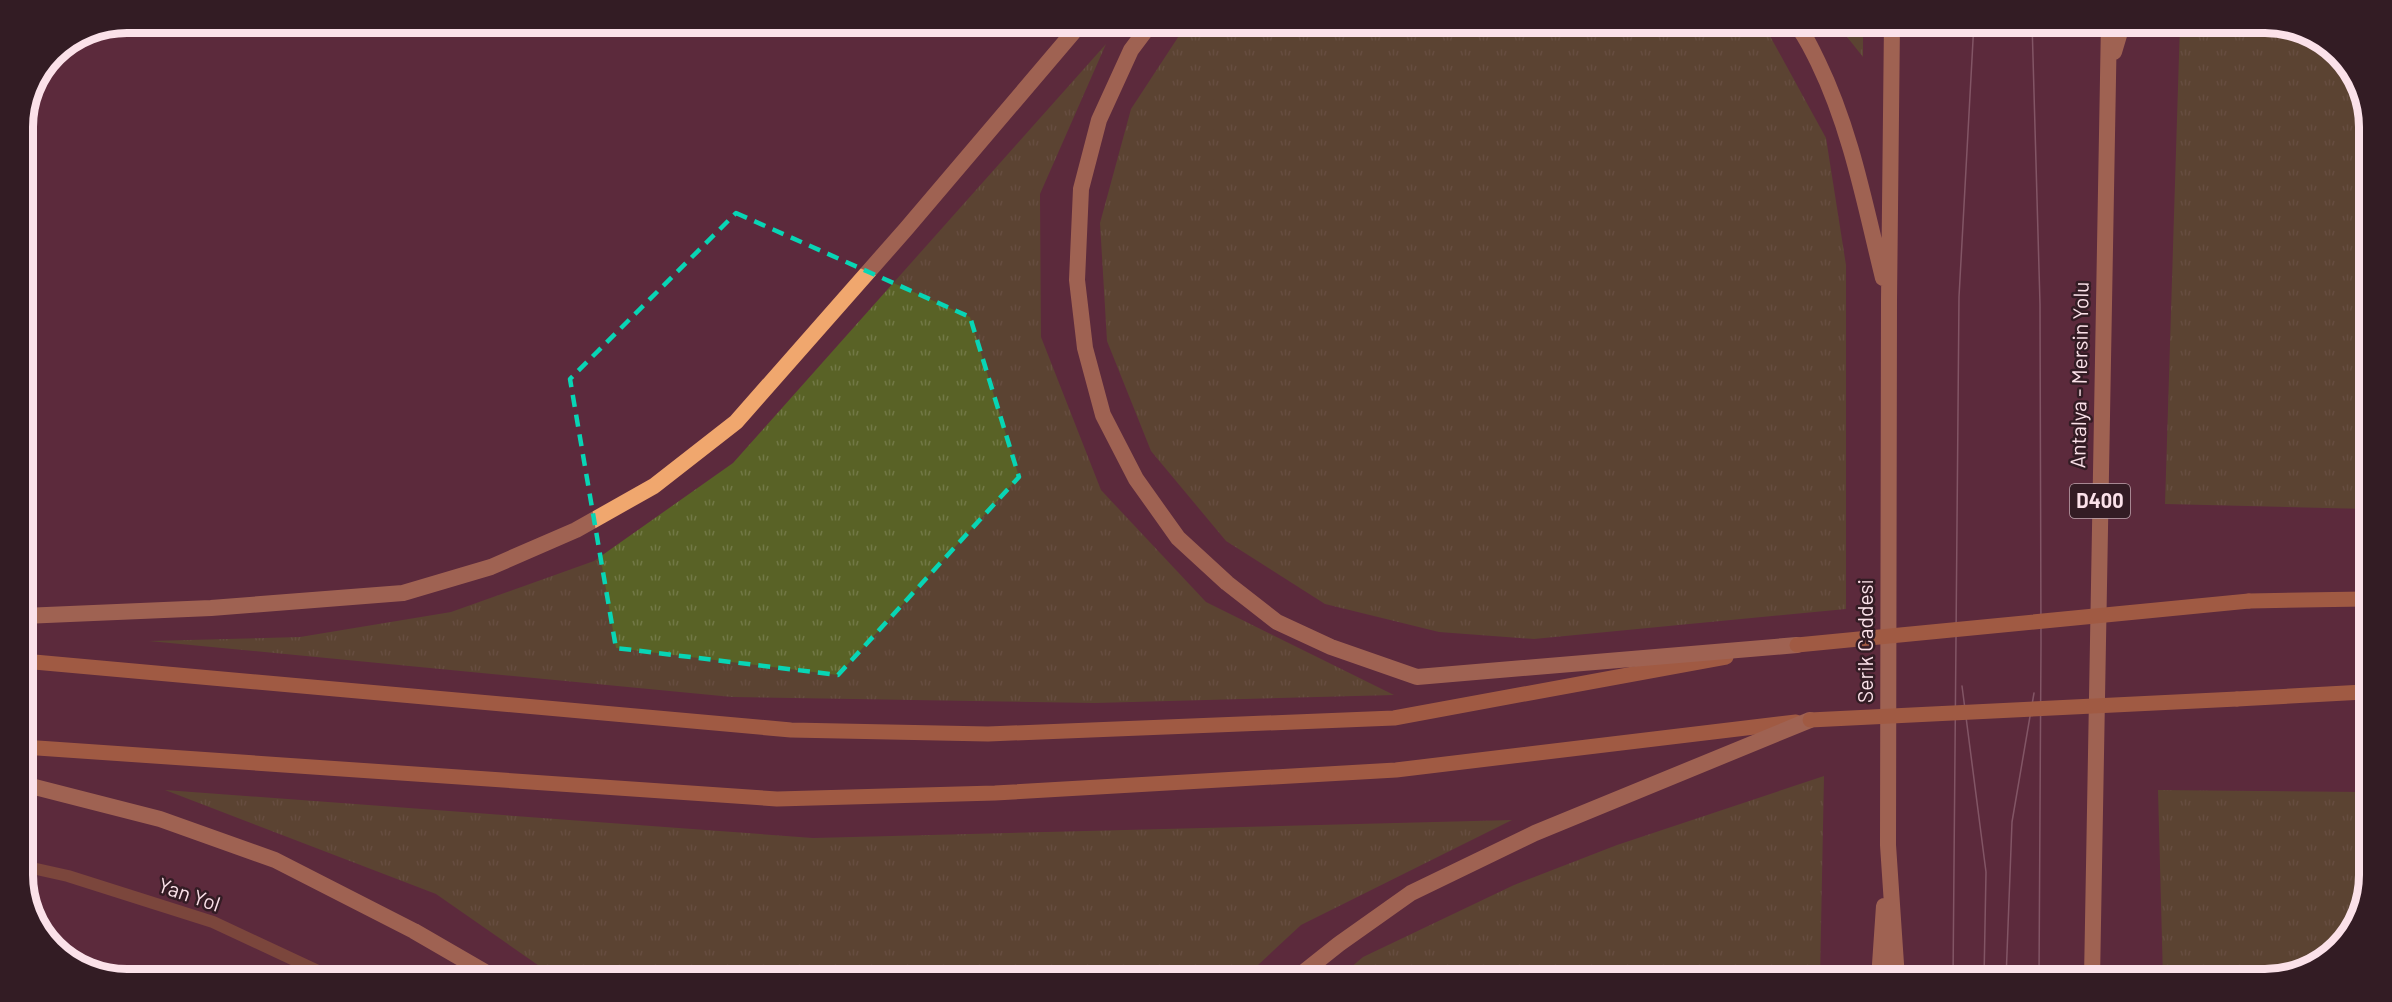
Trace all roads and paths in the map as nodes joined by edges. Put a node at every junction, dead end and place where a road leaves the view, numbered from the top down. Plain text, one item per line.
1 (1073, 33) edge
2 (1144, 33) edge
3 (1803, 33) edge
4 (1893, 33) edge
5 (2109, 33) edge
6 (2120, 33) edge
7 (2108, 70) junction
8 (1889, 302) junction
9 (2359, 599) edge
10 (33, 616) edge
11 (1797, 645) junction
12 (33, 662) edge
13 (2359, 692) edge
14 (1810, 720) junction
15 (33, 748) edge
16 (33, 787) edge
17 (1888, 845) junction
18 (33, 868) edge
19 (312, 969) edge
20 (478, 969) edge
21 (1308, 969) edge
22 (1880, 969) edge
23 (1897, 969) edge
24 (2092, 969) edge

1 - 10 highway
2 - 11 highway
3 - 8 highway
4 - 8 highway
5 - 7 highway, Antalya - Mersin Yolu / D400
6 - 7 highway
7 - 24 highway, Antalya - Mersin Yolu / D400
8 - 17 highway, Serik Caddesi
9 - 11 main road, bridge
11 - 12 main road
13 - 14 main road, bridge
14 - 15 main road
14 - 21 highway
16 - 20 highway
17 - 22 highway
17 - 23 highway, Serik Caddesi
18 - 19 street, Yan Yol

